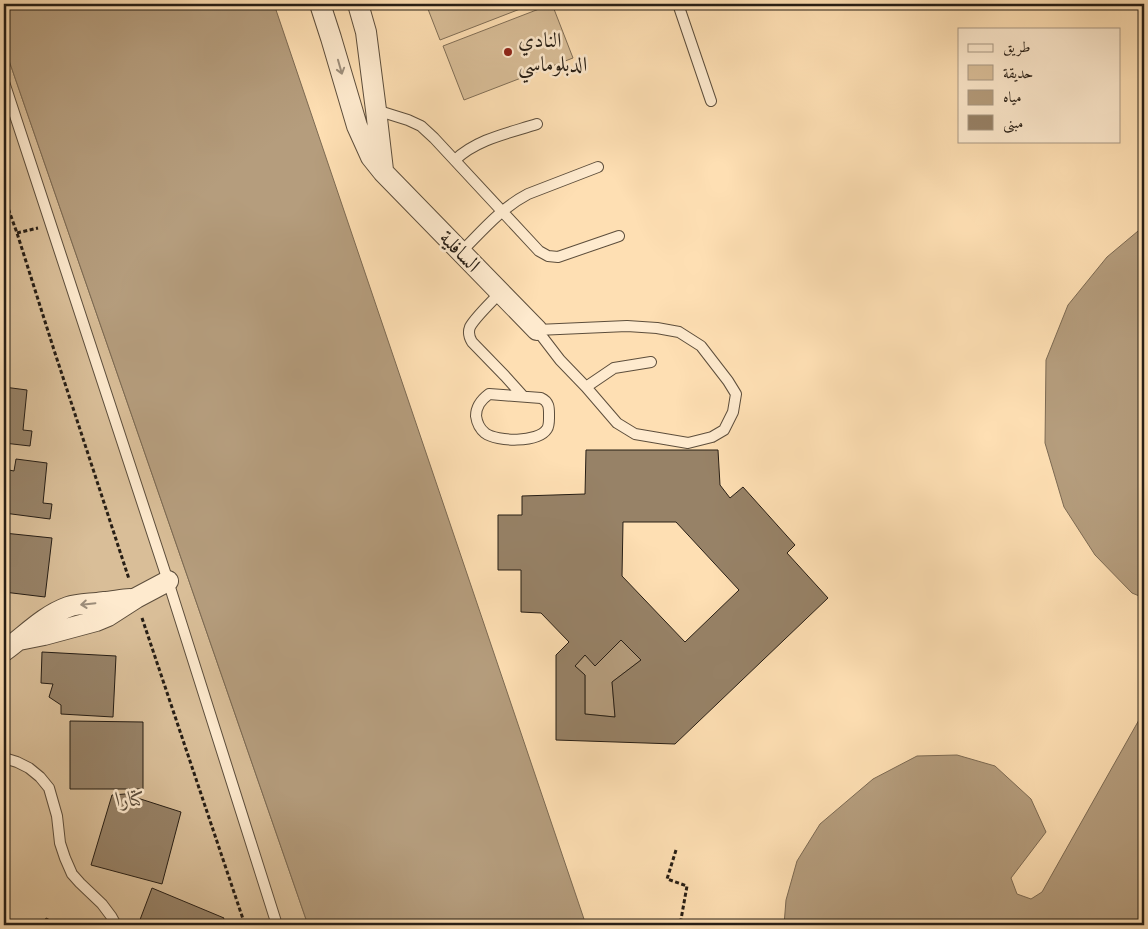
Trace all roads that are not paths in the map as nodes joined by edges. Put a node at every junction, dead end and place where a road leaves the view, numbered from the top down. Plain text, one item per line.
1 (320, 4) edge
2 (358, 4) edge
3 (678, 4) edge
4 (366, 32) junction
5 (331, 38) junction
6 (4, 82) edge
7 (711, 101) dead end
8 (376, 110) junction
9 (538, 124) dead end
10 (455, 160) junction
11 (598, 167) dead end
12 (383, 172) junction
13 (502, 211) junction
14 (619, 236) dead end
15 (461, 252) junction
16 (500, 293) junction
17 (537, 330) junction
18 (651, 362) dead end
19 (586, 387) junction
20 (523, 396) junction
21 (168, 581) junction
22 (11, 645) edge
23 (4, 758) edge
24 (116, 925) edge
25 (277, 925) edge

1 - 5 street, السافلية
2 - 4 street
3 - 7 lane
4 - 5 street
4 - 8 street
5 -> 12 street, السافلية
6 - 21 lane
8 - 10 lane
8 - 12 street
9 - 10 lane
10 - 13 lane
11 - 13 lane
12 - 15 street, السافلية
13 - 14 lane
13 - 15 lane
15 - 16 street, السافلية
16 - 17 street, السافلية
16 - 20 lane
17 - 19 lane
17 - 19 lane
18 - 19 lane
20 - 20 lane
21 - 22 street
21 - 25 lane
23 - 24 lane

